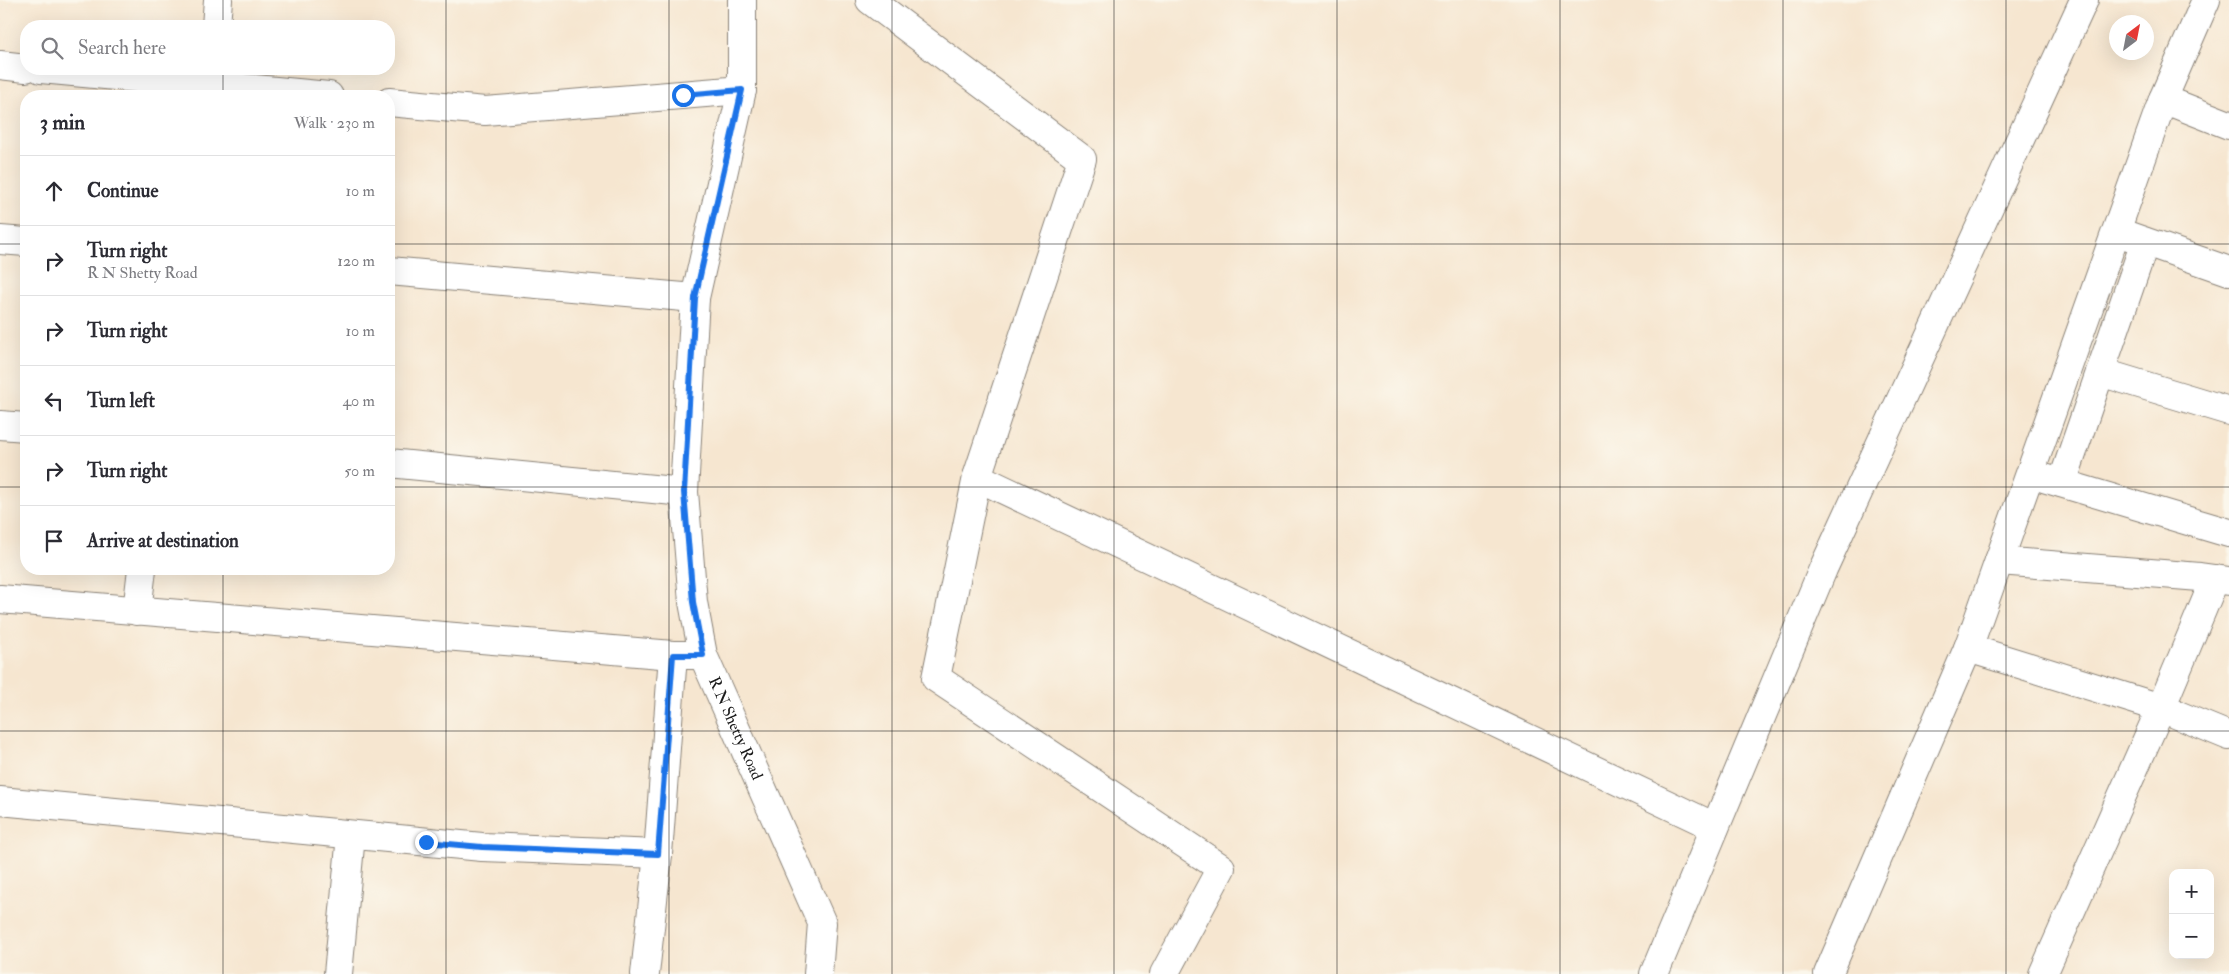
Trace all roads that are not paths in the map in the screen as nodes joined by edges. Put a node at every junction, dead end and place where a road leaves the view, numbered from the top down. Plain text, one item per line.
1 (218, 0) edge
2 (742, 0) edge
3 (870, 0) edge
4 (2084, 0) edge
5 (2206, 0) edge
6 (216, 20) edge
7 (0, 66) edge
8 (20, 68) edge
9 (113, 75) edge
10 (209, 83) edge
11 (274, 90) edge
12 (742, 90) junction
13 (2163, 99) junction
14 (395, 103) edge
15 (2229, 125) edge
16 (2116, 231) junction
17 (0, 240) edge
18 (20, 242) edge
19 (2145, 242) junction
20 (2229, 271) edge
21 (395, 272) edge
22 (695, 298) junction
23 (2100, 372) junction
24 (2229, 411) edge
25 (0, 425) edge
26 (20, 427) edge
27 (395, 464) edge
28 (2030, 473) junction
29 (977, 477) junction
30 (2062, 483) junction
31 (684, 492) junction
32 (2229, 533) edge
33 (1999, 561) junction
34 (141, 575) edge
35 (2222, 580) edge
36 (0, 599) edge
37 (137, 611) junction
38 (1968, 648) junction
39 (673, 655) junction
40 (703, 655) junction
41 (2161, 708) junction
42 (2229, 736) edge
43 (0, 801) edge
44 (1715, 827) junction
45 (351, 835) junction
46 (658, 854) junction
47 (338, 974) edge
48 (645, 974) edge
49 (818, 974) edge
50 (1164, 974) edge
51 (1654, 974) edge
52 (1828, 974) edge
53 (2043, 974) edge

1 - 6 street
2 - 12 street, R N Shetty Road
3 - 29 street
4 - 44 street
5 - 13 street
7 - 8 street
9 - 10 street
10 - 11 street
12 - 14 street
12 - 22 street, R N Shetty Road
13 - 15 street
13 - 16 street
16 - 19 street
16 - 28 street
17 - 18 street
19 - 20 street
19 - 23 street
21 - 22 street
22 - 31 street, R N Shetty Road
23 - 24 street
23 - 30 street
25 - 26 street
27 - 31 street
28 - 30 street
28 - 33 street
29 - 44 street
29 - 50 street
30 - 32 street
31 - 40 street, R N Shetty Road
33 - 35 street
33 - 38 street
34 - 37 street
35 - 41 street
36 - 37 street
37 - 39 street
38 - 41 street
38 - 52 street
39 - 40 street
39 - 46 street
40 - 49 street, R N Shetty Road
41 - 42 street
41 - 53 street
43 - 45 street
44 - 51 street
45 - 46 street
45 - 47 street
46 - 48 street

